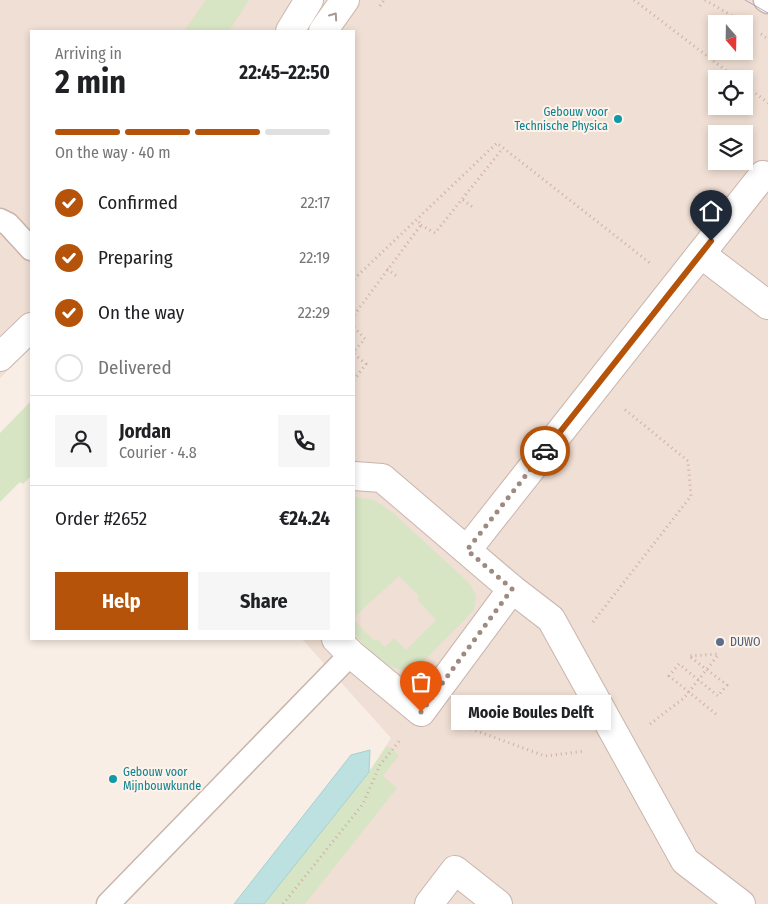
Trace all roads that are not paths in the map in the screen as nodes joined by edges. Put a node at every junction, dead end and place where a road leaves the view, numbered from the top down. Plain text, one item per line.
1 (309, 0) edge
2 (345, 0) edge
3 (291, 30) edge
4 (324, 30) edge
5 (763, 176) dead end
6 (0, 220) edge
7 (30, 248) edge
8 (701, 254) junction
9 (768, 305) edge
10 (30, 328) edge
11 (0, 357) edge
12 (355, 476) edge
13 (467, 550) junction
14 (512, 589) junction
15 (343, 646) edge
16 (728, 900) edge
17 (108, 904) edge
18 (429, 904) edge
19 (498, 904) edge

1 - 3 street
4 -> 2 street
5 - 8 street
6 - 7 lane
8 - 9 street
8 - 13 street
10 - 11 street
12 - 13 street
13 - 14 street
14 - 15 street
14 - 16 street
15 - 17 lane
18 - 19 street

